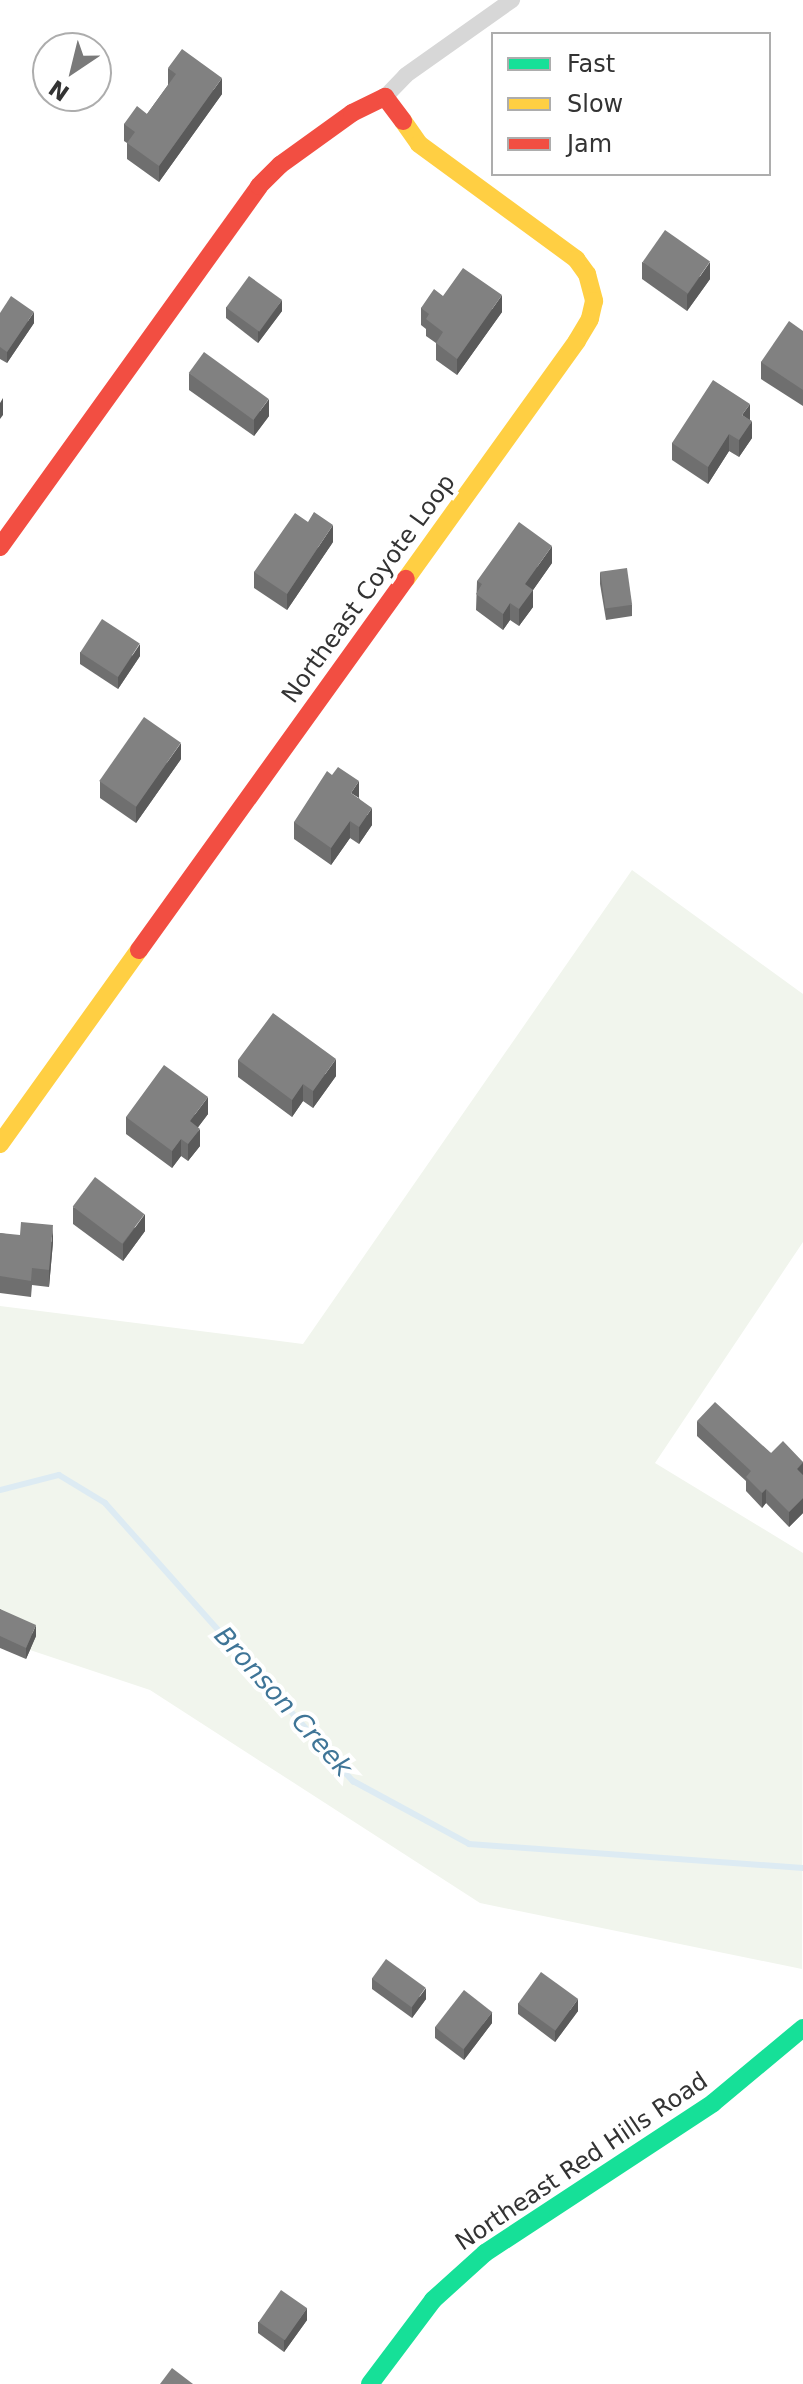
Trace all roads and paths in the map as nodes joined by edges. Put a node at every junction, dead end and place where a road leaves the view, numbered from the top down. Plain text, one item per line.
1 (512, 0) edge
2 (385, 97) junction
3 (0, 547) edge
4 (0, 1144) edge
5 (803, 2028) edge
6 (373, 2383) edge

1 - 2 street
2 - 3 street
2 - 4 street, Northeast Coyote Loop
5 - 6 street, Northeast Red Hills Road

